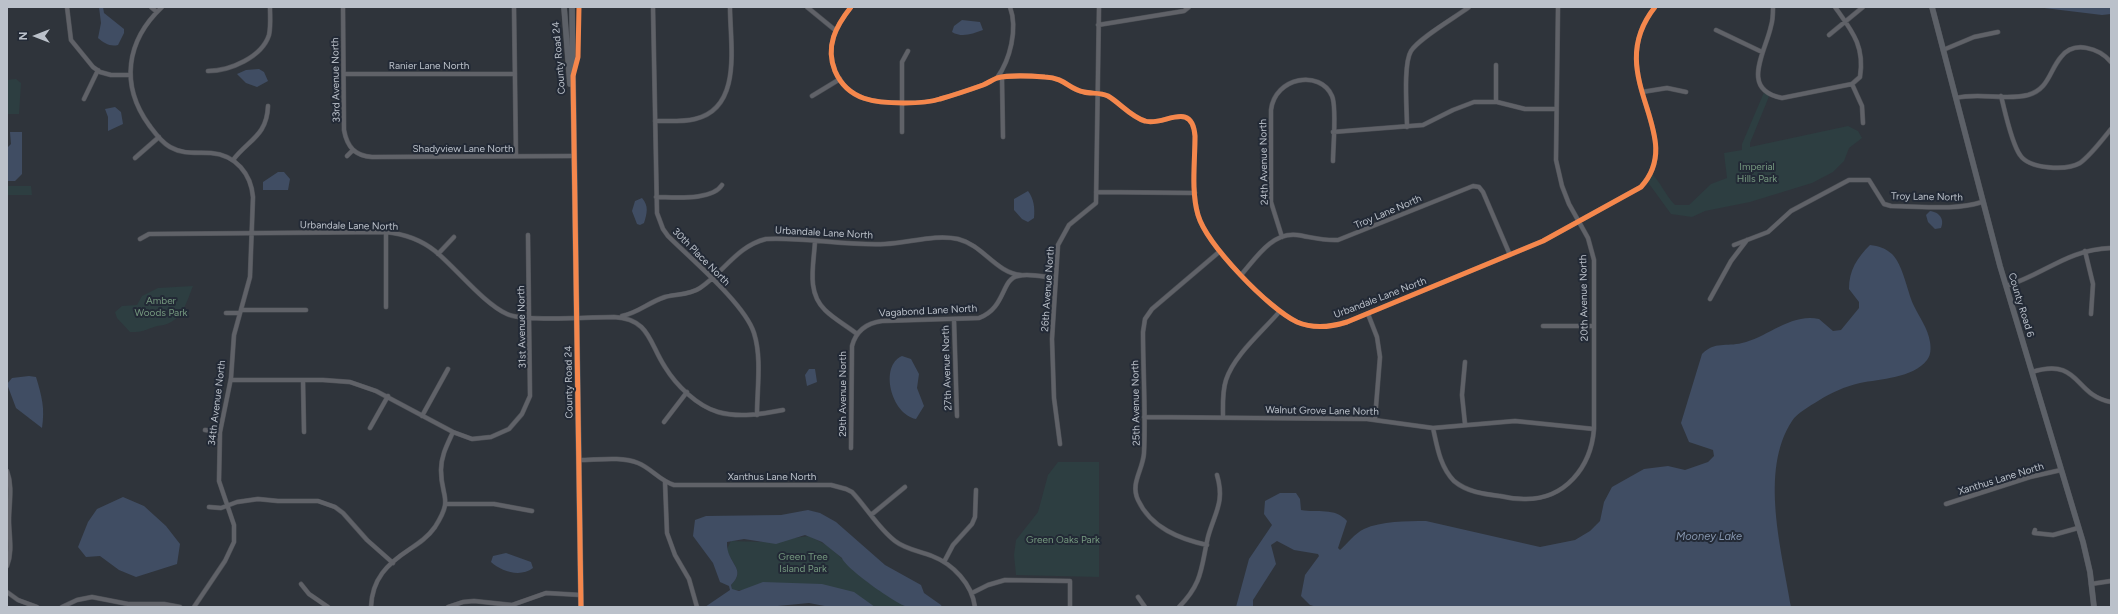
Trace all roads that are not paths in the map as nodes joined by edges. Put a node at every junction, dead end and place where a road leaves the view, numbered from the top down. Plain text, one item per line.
1 (67, 7) edge
2 (151, 7) edge
3 (162, 7) edge
4 (270, 7) edge
5 (343, 7) edge
6 (514, 7) edge
7 (564, 7) edge
8 (572, 7) edge
9 (653, 7) edge
10 (730, 7) edge
11 (807, 7) edge
12 (851, 7) edge
13 (1010, 7) edge
14 (1099, 7) edge
15 (1189, 7) edge
16 (1470, 7) edge
17 (1558, 7) edge
18 (1655, 7) edge
19 (1773, 7) edge
20 (1835, 7) edge
21 (1863, 7) edge
22 (1932, 7) edge
23 (156, 12) junction
24 (1845, 21) junction
25 (1098, 25) junction
26 (835, 30) junction
27 (1716, 30) dead end
28 (1998, 32) dead end
29 (1829, 34) dead end
30 (1943, 50) junction
31 (908, 51) dead end
32 (1762, 52) junction
33 (2111, 62) edge
34 (1496, 65) dead end
35 (98, 70) junction
36 (208, 71) dead end
37 (344, 74) junction
38 (515, 74) junction
39 (130, 75) junction
40 (999, 78) junction
41 (840, 79) junction
42 (1852, 84) junction
43 (1642, 92) junction
44 (1686, 92) dead end
45 (1097, 93) junction
46 (812, 96) dead end
47 (2001, 96) junction
48 (1956, 98) junction
49 (84, 99) dead end
50 (1496, 102) junction
51 (902, 103) junction
52 (268, 106) dead end
53 (1556, 109) junction
54 (655, 121) junction
55 (1863, 123) dead end
56 (1407, 127) junction
57 (2111, 129) edge
58 (902, 132) dead end
59 (1333, 132) junction
60 (159, 137) junction
61 (1003, 137) dead end
62 (353, 150) junction
63 (347, 156) dead end
64 (516, 156) junction
65 (574, 156) junction
66 (135, 158) dead end
67 (233, 160) junction
68 (1332, 161) dead end
69 (722, 186) dead end
70 (1096, 192) junction
71 (1195, 193) junction
72 (656, 197) junction
73 (1982, 202) junction
74 (1580, 222) junction
75 (386, 232) junction
76 (252, 233) junction
77 (528, 235) dead end
78 (454, 237) dead end
79 (1282, 237) junction
80 (140, 239) dead end
81 (1747, 240) junction
82 (816, 241) junction
83 (1734, 244) dead end
84 (2111, 248) edge
85 (2085, 251) junction
86 (1219, 252) junction
87 (438, 254) junction
88 (1510, 256) junction
89 (1021, 275) junction
90 (1241, 275) junction
91 (1055, 278) junction
92 (711, 279) junction
93 (2006, 286) junction
94 (1710, 299) dead end
95 (386, 307) dead end
96 (306, 310) dead end
97 (240, 311) junction
98 (1280, 311) junction
99 (226, 313) dead end
100 (1368, 314) junction
101 (2090, 314) dead end
102 (578, 317) junction
103 (614, 317) junction
104 (530, 318) junction
105 (954, 319) junction
106 (1543, 326) dead end
107 (1594, 326) junction
108 (857, 334) junction
109 (1465, 362) dead end
110 (448, 369) dead end
111 (2032, 372) junction
112 (230, 380) junction
113 (303, 380) junction
114 (687, 392) junction
115 (388, 396) junction
116 (2111, 402) edge
117 (782, 410) dead end
118 (757, 415) junction
119 (422, 416) junction
120 (957, 416) dead end
121 (1144, 417) junction
122 (1223, 418) junction
123 (1375, 419) junction
124 (664, 422) dead end
125 (1465, 424) junction
126 (370, 428) dead end
127 (1433, 428) junction
128 (1594, 429) junction
129 (205, 430) dead end
130 (220, 432) junction
131 (304, 432) dead end
132 (453, 432) junction
133 (1060, 444) dead end
134 (851, 448) dead end
135 (579, 460) junction
136 (2061, 470) junction
137 (7, 471) edge
138 (1217, 475) dead end
139 (665, 482) junction
140 (905, 487) dead end
141 (976, 490) dead end
142 (446, 504) junction
143 (1946, 504) dead end
144 (227, 506) junction
145 (209, 507) dead end
146 (532, 511) dead end
147 (871, 515) junction
148 (2078, 528) junction
149 (2035, 530) dead end
150 (1207, 545) junction
151 (944, 562) junction
152 (393, 563) junction
153 (7, 566) edge
154 (2111, 581) edge
155 (301, 584) dead end
156 (2092, 584) junction
157 (7, 592) edge
158 (972, 593) junction
159 (581, 595) junction
160 (1138, 597) dead end
161 (512, 606) edge
162 (37, 607) edge
163 (62, 607) edge
164 (180, 607) edge
165 (194, 607) edge
166 (328, 607) edge
167 (372, 607) edge
168 (448, 607) edge
169 (582, 607) edge
170 (697, 607) edge
171 (975, 607) edge
172 (1070, 607) edge
173 (1146, 607) edge
174 (1179, 607) edge
175 (2094, 607) edge

1 - 35 street
2 - 23 street
3 - 23 street, 34th Avenue North
4 - 36 street
5 - 37 street, 33rd Avenue North
6 - 38 street
7 - 65 street, County Road 24
8 - 65 street, County Road 24
9 - 54 street, 30th Place North
10 - 54 street
11 - 26 street
12 - 26 street
13 - 40 street
14 - 25 street, 26th Avenue North
15 - 25 street
16 - 56 street
17 - 53 street, 20th Avenue North
18 - 43 street, Urbandale Lane North
19 - 32 street
20 - 24 street
21 - 24 street
22 - 30 street, County Road 6
23 - 39 street, 34th Avenue North
24 - 29 street
24 - 42 street
25 - 45 street, 26th Avenue North
26 - 41 street
27 - 32 street
28 - 30 street
30 - 48 street, County Road 6
31 - 51 street
32 - 42 street
33 - 47 street
34 - 50 street
35 - 39 street
35 - 49 street
37 - 38 street, Ranier Lane North
37 - 62 street, 33rd Avenue North
38 - 64 street
39 - 60 street, 34th Avenue North
40 - 45 street
40 - 51 street
40 - 61 street
41 - 46 street
41 - 51 street
42 - 55 street
43 - 44 street
43 - 74 street, Urbandale Lane North
45 - 70 street, 26th Avenue North
45 - 71 street
47 - 48 street
47 - 57 street
48 - 73 street, County Road 6
50 - 53 street
50 - 56 street
51 - 58 street
52 - 67 street
53 - 74 street, 20th Avenue North
54 - 72 street, 30th Place North
56 - 59 street
59 - 68 street
59 - 79 street, 24th Avenue North
60 - 66 street
60 - 67 street, 34th Avenue North
62 - 63 street
62 - 64 street, Shadyview Lane North
64 - 65 street, Shadyview Lane North
65 - 102 street, County Road 24
67 - 76 street, 34th Avenue North
69 - 72 street
70 - 71 street
70 - 91 street, 26th Avenue North
71 - 86 street, Urbandale Lane North
72 - 92 street, 30th Place North
73 - 81 street, Troy Lane North
73 - 93 street, County Road 6
74 - 88 street, Urbandale Lane North
74 - 107 street, 20th Avenue North
75 - 76 street, Urbandale Lane North
75 - 87 street, Urbandale Lane North
75 - 95 street
76 - 80 street, Urbandale Lane North
76 - 97 street, 34th Avenue North
77 - 104 street, 31st Avenue North
78 - 87 street
79 - 88 street, Troy Lane North
79 - 90 street
81 - 83 street, Troy Lane North
81 - 94 street
82 - 89 street, Urbandale Lane North
82 - 92 street, Urbandale Lane North
82 - 108 street
84 - 85 street
85 - 93 street
85 - 101 street
86 - 90 street, Urbandale Lane North
86 - 121 street, 25th Avenue North
87 - 104 street, Urbandale Lane North
88 - 100 street, Urbandale Lane North
89 - 91 street
89 - 105 street, Vagabond Lane North
90 - 98 street, Urbandale Lane North
91 - 133 street, 26th Avenue North
92 - 103 street, Urbandale Lane North
92 - 118 street, 30th Place North
93 - 111 street, County Road 6
96 - 97 street
97 - 99 street
97 - 112 street, 34th Avenue North
98 - 100 street, Urbandale Lane North
98 - 122 street
100 - 123 street
102 - 103 street
102 - 104 street
102 - 135 street, County Road 24
103 - 114 street
104 - 132 street, 31st Avenue North
105 - 108 street, Vagabond Lane North
105 - 120 street, 27th Avenue North
106 - 107 street
107 - 128 street, 20th Avenue North
108 - 134 street, 29th Avenue North
109 - 125 street
110 - 119 street
111 - 116 street
111 - 136 street, County Road 6
112 - 113 street
112 - 130 street, 34th Avenue North
113 - 115 street
113 - 131 street
114 - 118 street
114 - 124 street
115 - 119 street
115 - 126 street
117 - 118 street
119 - 132 street
121 - 122 street, Walnut Grove Lane North
121 - 150 street, 25th Avenue North
122 - 123 street, Walnut Grove Lane North
123 - 127 street, Walnut Grove Lane North
125 - 127 street, Walnut Grove Lane North
125 - 128 street, Walnut Grove Lane North
127 - 128 street
129 - 130 street
130 - 144 street, 34th Avenue North
132 - 142 street
135 - 139 street, Xanthus Lane North
135 - 159 street, County Road 24
136 - 143 street, Xanthus Lane North
136 - 148 street, County Road 6
137 - 153 street
138 - 150 street
139 - 147 street, Xanthus Lane North
139 - 170 street
140 - 147 street
141 - 151 street
142 - 146 street
142 - 152 street
144 - 145 street
144 - 152 street
144 - 165 street, 34th Avenue North
147 - 151 street, Xanthus Lane North
148 - 149 street
148 - 156 street, County Road 6
150 - 174 street
151 - 158 street
152 - 167 street
154 - 156 street
155 - 166 street
156 - 175 street, County Road 6
157 - 162 street
158 - 171 street
158 - 172 street
159 - 161 street
159 - 169 street, County Road 24
160 - 173 street
161 - 168 street
163 - 164 street

